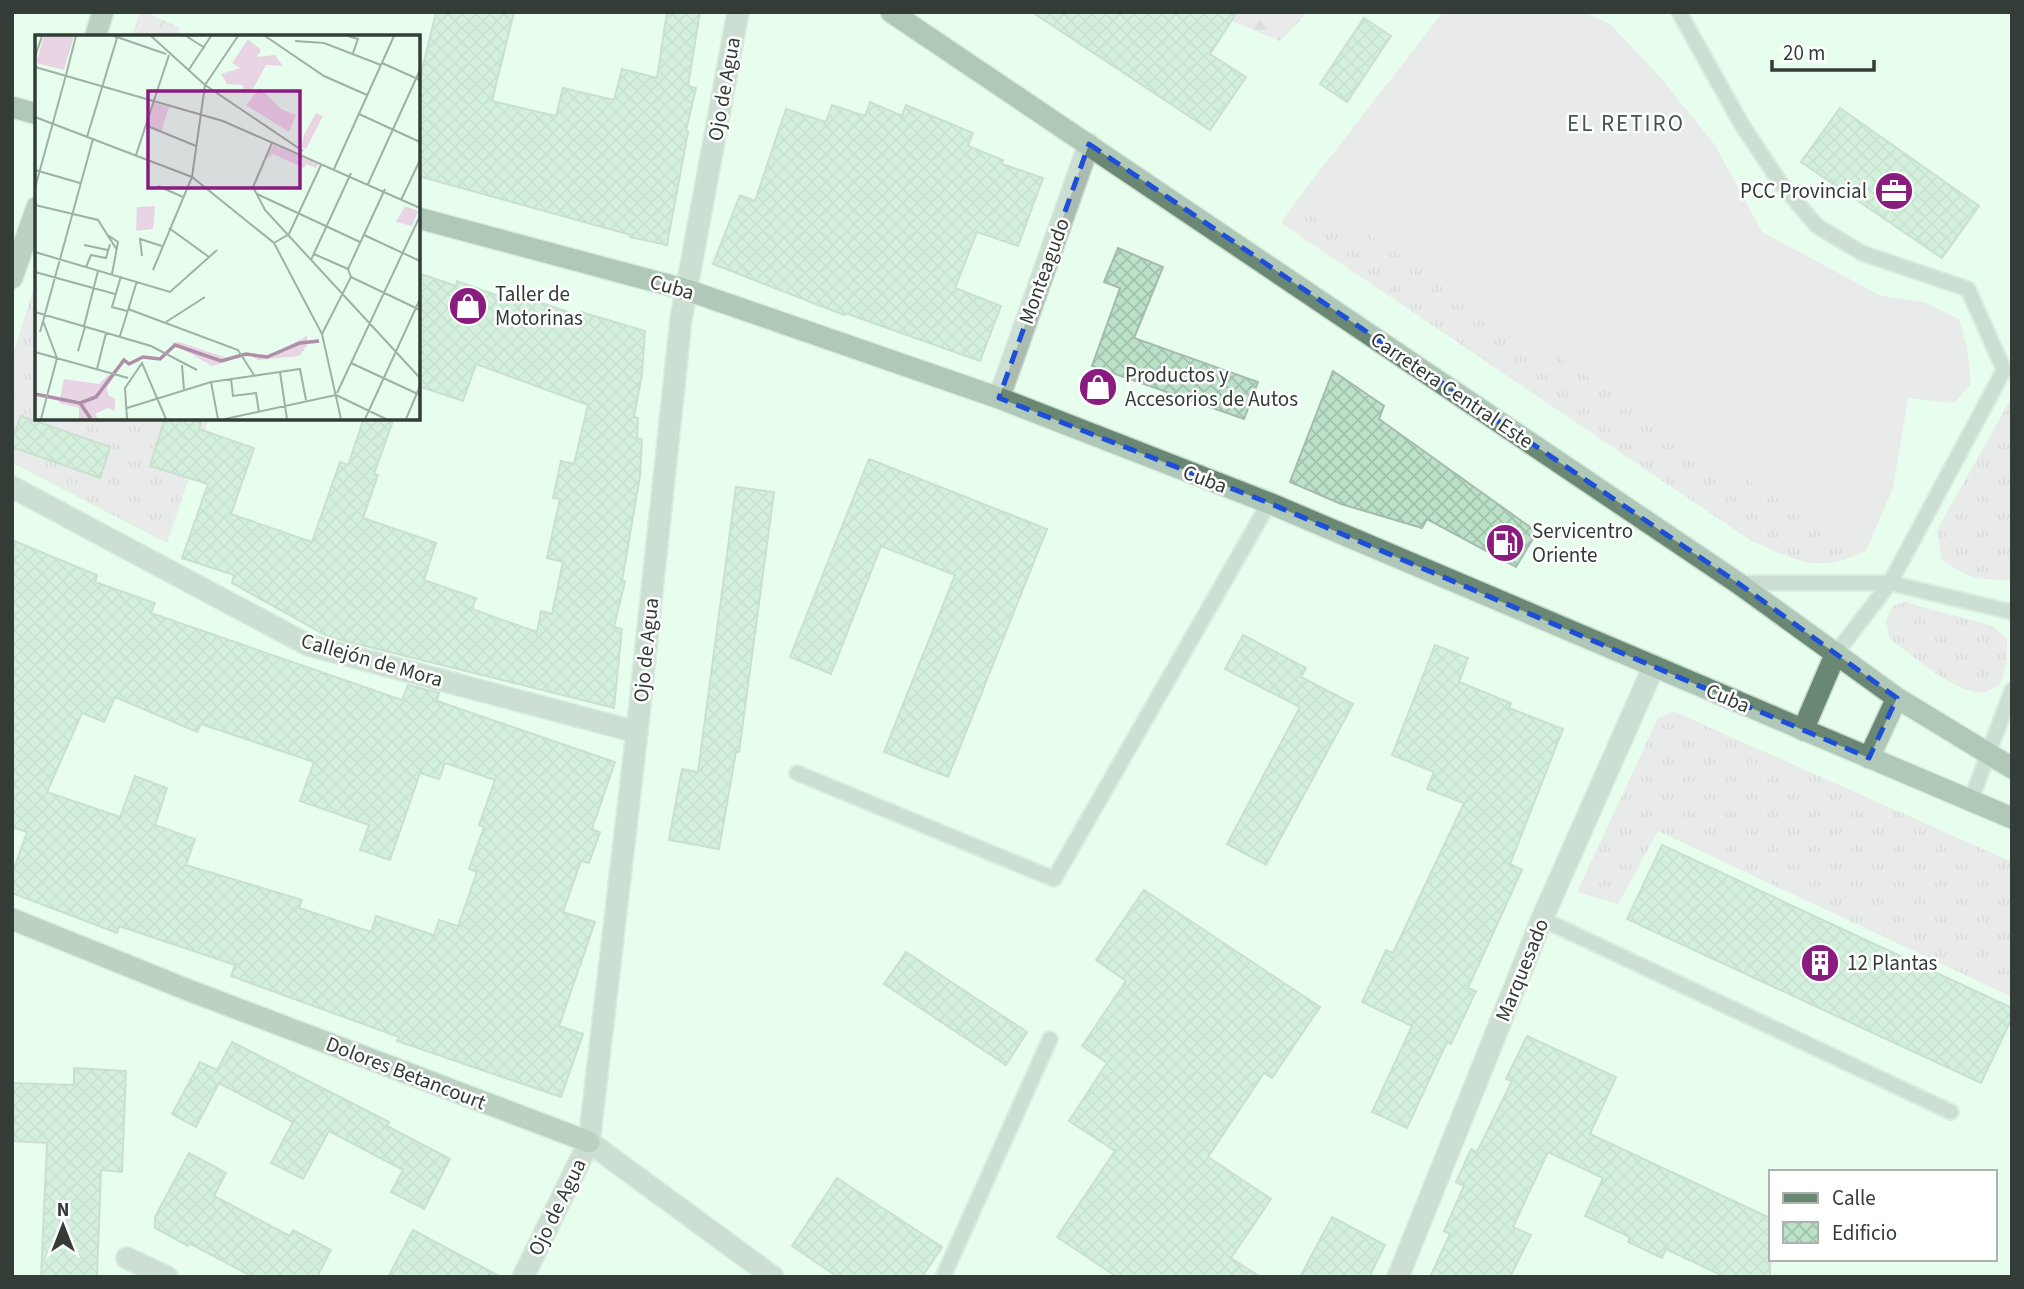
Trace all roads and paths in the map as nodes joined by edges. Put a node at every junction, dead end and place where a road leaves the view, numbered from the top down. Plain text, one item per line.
1 (103, 12) edge
2 (738, 12) edge
3 (891, 12) edge
4 (1679, 12) edge
5 (96, 35) edge
6 (12, 107) edge
7 (35, 113) edge
8 (1089, 144) junction
9 (35, 213) edge
10 (420, 219) edge
11 (12, 278) edge
12 (687, 290) junction
13 (2008, 369) edge
14 (999, 398) junction
15 (12, 487) edge
16 (1269, 503) junction
17 (1738, 583) junction
18 (1890, 583) junction
19 (2012, 612) edge
20 (1836, 653) junction
21 (1654, 666) junction
22 (2012, 690) edge
23 (1897, 698) junction
24 (1803, 730) junction
25 (637, 732) junction
26 (1987, 754) junction
27 (1869, 758) junction
28 (2012, 768) edge
29 (797, 773) dead end
30 (1970, 800) junction
31 (2012, 818) edge
32 (12, 919) edge
33 (1542, 919) junction
34 (1050, 1039) dead end
35 (1951, 1112) dead end
36 (589, 1142) junction
37 (127, 1258) dead end
38 (167, 1277) edge
39 (523, 1277) edge
40 (773, 1277) edge
41 (943, 1277) edge
42 (1398, 1277) edge

1 - 5 street
2 - 12 street, Ojo de Agua
3 - 8 main road, Carretera Central Este
4 - 13 lane
6 - 7 main road
8 - 14 street, Monteagudo
8 - 17 main road, Carretera Central Este
9 - 11 street
10 - 12 main road, Cuba
12 - 14 main road, Cuba
12 - 25 street, Ojo de Agua
13 - 18 lane
14 - 16 main road, Cuba
15 - 25 street, Callejón de Mora
16 - 21 main road, Cuba
16 - 29 lane
17 - 18 lane
17 - 20 main road, Carretera Central Este
18 - 19 lane
18 - 20 lane
20 - 23 main road, Carretera Central Este
20 - 24 main road
21 - 24 main road, Cuba
21 - 33 street, Marquesado
22 - 26 lane
23 - 26 main road, Carretera Central Este
23 - 27 main road
24 - 27 main road, Cuba
25 - 36 street, Ojo de Agua
26 - 28 main road, Carretera Central Este
26 - 30 lane
27 - 30 main road, Cuba
30 - 31 main road
32 - 36 street, Dolores Betancourt
33 - 35 lane
33 - 42 street, Marquesado
34 - 41 lane
36 - 39 street, Ojo de Agua
36 - 40 street, Dolores Betancourt
37 - 38 street

